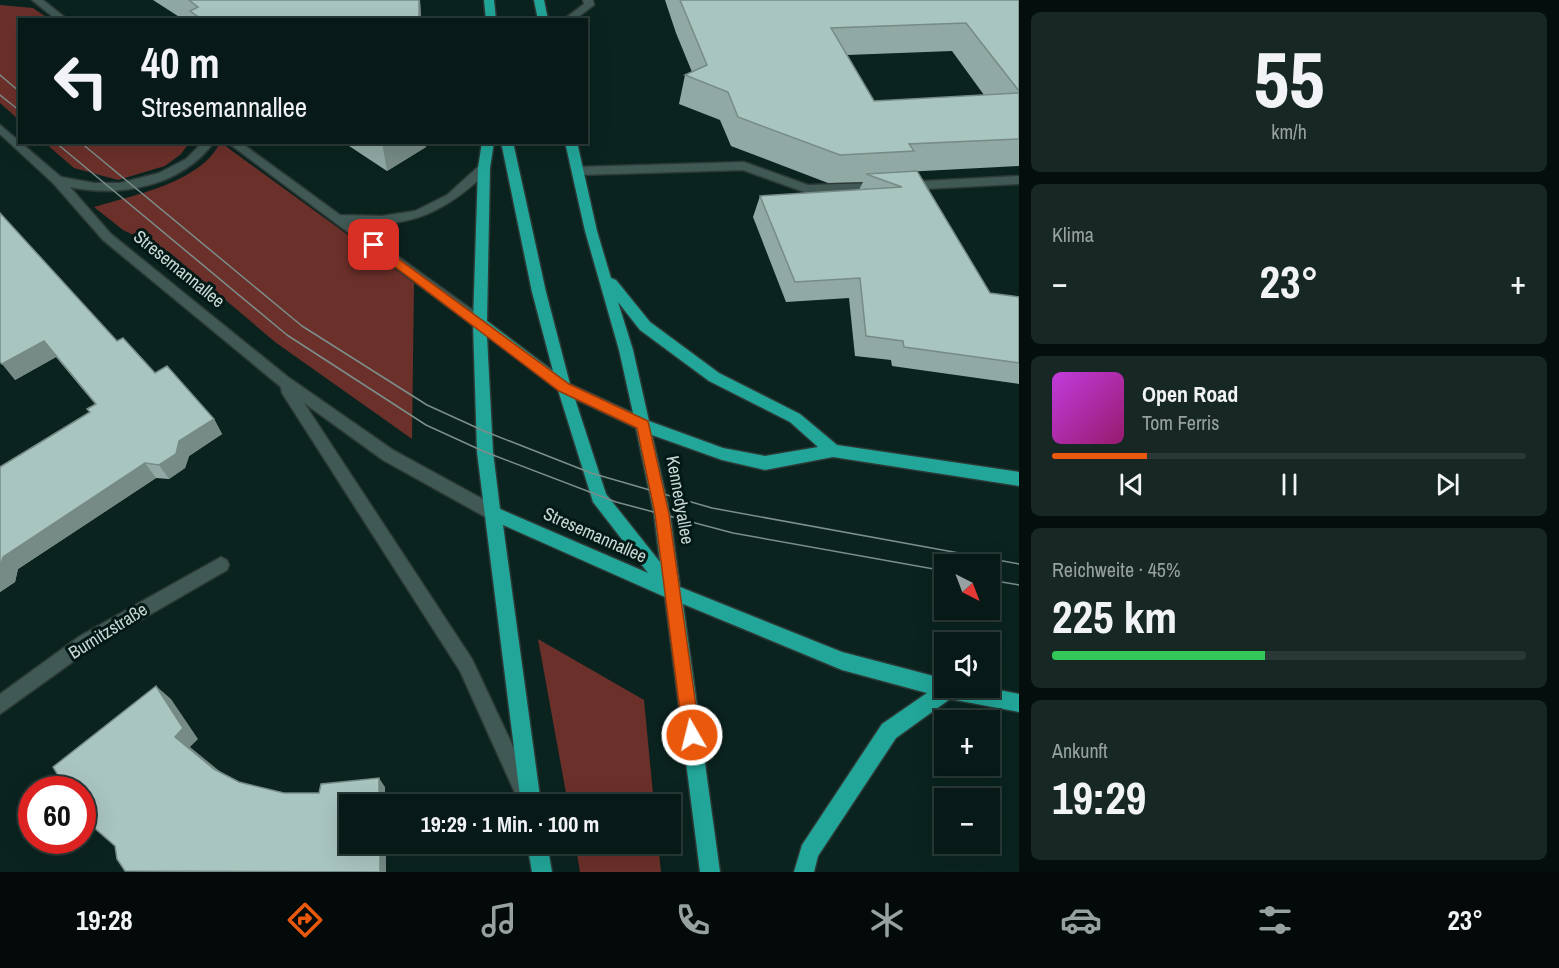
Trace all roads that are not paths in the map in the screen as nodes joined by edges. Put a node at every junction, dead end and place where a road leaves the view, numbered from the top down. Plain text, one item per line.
1 (37, 0) edge
2 (489, 0) edge
3 (538, 0) edge
4 (588, 0) edge
5 (61, 18) edge
6 (491, 18) edge
7 (542, 18) edge
8 (570, 18) edge
9 (0, 128) edge
10 (207, 144) edge
11 (235, 144) edge
12 (488, 144) edge
13 (507, 144) edge
14 (571, 144) edge
15 (484, 168) junction
16 (578, 171) junction
17 (57, 180) junction
18 (1019, 180) edge
19 (338, 219) junction
20 (606, 278) junction
21 (480, 323) junction
22 (282, 381) junction
23 (564, 387) junction
24 (643, 425) junction
25 (833, 451) junction
26 (1019, 479) edge
27 (495, 514) junction
28 (221, 565) dead end
29 (673, 592) junction
30 (934, 685) edge
31 (935, 698) edge
32 (994, 698) edge
33 (1019, 703) edge
34 (0, 705) edge
35 (525, 794) edge
36 (529, 794) edge
37 (539, 854) edge
38 (542, 872) edge
39 (710, 872) edge
40 (804, 872) edge

1 - 5 street
2 - 6 main road
3 - 7 main road
4 - 8 street
9 - 17 street, Stresemannallee
10 - 17 street
11 - 19 street
12 - 15 main road
13 - 23 main road
14 - 16 main road, Kennedyallee
15 - 19 street
15 - 21 main road
16 - 18 street
16 - 20 main road, Kennedyallee
17 - 22 street, Stresemannallee
19 - 21 street
20 - 24 main road, Kennedyallee
20 - 25 main road
21 - 23 main road
21 - 27 main road
22 - 27 street, Stresemannallee
22 - 35 street, Stresemannallee
23 - 24 main road
23 - 29 main road
24 - 25 main road
24 - 29 main road, Kennedyallee
25 - 26 main road
27 - 29 main road, Stresemannallee
27 - 36 main road
28 - 34 street, Burnitzstraße
29 - 30 main road, Stresemannallee
29 - 39 main road, Kennedyallee
31 - 40 main road
32 - 33 main road, Stresemannallee
37 - 38 main road

